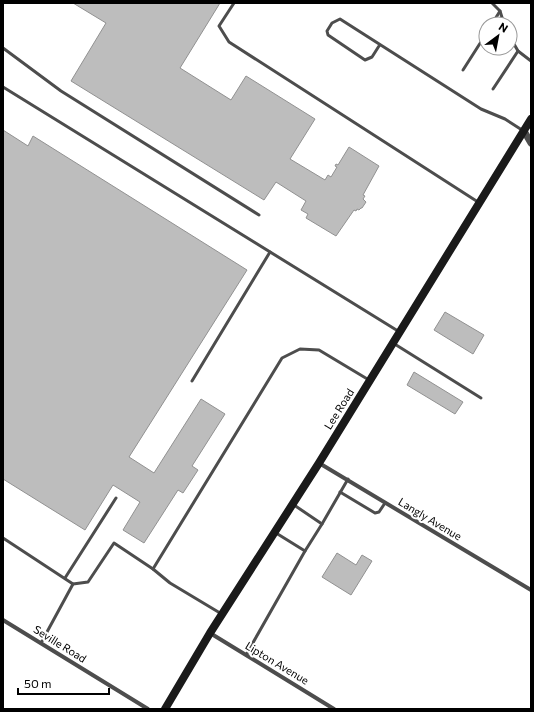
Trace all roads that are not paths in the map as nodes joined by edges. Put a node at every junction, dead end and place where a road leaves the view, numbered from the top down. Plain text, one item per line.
1 (234, 3) edge
2 (492, 3) edge
3 (500, 11) junction
4 (497, 16) edge
5 (502, 16) edge
6 (379, 46) junction
7 (478, 47) edge
8 (3, 48) edge
9 (518, 51) edge
10 (515, 56) edge
11 (531, 61) edge
12 (463, 70) dead end
13 (3, 87) edge
14 (493, 89) dead end
15 (531, 119) edge
16 (524, 131) junction
17 (531, 143) edge
18 (480, 202) junction
19 (259, 215) dead end
20 (270, 252) junction
21 (400, 332) junction
22 (393, 343) junction
23 (370, 380) junction
24 (192, 381) dead end
25 (481, 398) dead end
26 (319, 463) junction
27 (348, 479) junction
28 (340, 492) junction
29 (116, 498) dead end
30 (385, 503) junction
31 (292, 504) junction
32 (322, 524) junction
33 (275, 532) junction
34 (3, 538) edge
35 (305, 551) junction
36 (154, 568) junction
37 (65, 578) junction
38 (74, 584) junction
39 (531, 590) edge
40 (222, 614) junction
41 (3, 620) edge
42 (210, 633) junction
43 (41, 643) junction
44 (246, 655) junction
45 (148, 709) edge
46 (165, 709) edge
47 (334, 709) edge

1 - 18 lane
2 - 3 lane
3 - 4 lane
3 - 5 lane
6 - 6 lane
6 - 16 lane
7 - 12 lane
8 - 19 lane
9 - 11 lane
10 - 14 lane
13 - 20 lane
15 - 16 main road, Lee Road
16 - 17 street
16 - 18 main road, Lee Road
18 - 21 main road, Lee Road
20 - 21 lane
20 - 24 lane
21 - 22 main road, Lee Road
22 - 23 main road, Lee Road
22 - 25 lane
23 - 26 main road, Lee Road
23 - 36 lane
26 - 27 street, Langly Avenue
26 - 31 main road, Lee Road
27 - 28 lane
27 - 30 street, Langly Avenue
28 - 30 lane
28 - 32 lane
29 - 37 lane
30 - 39 street, Langly Avenue
31 - 32 lane
31 - 33 main road, Lee Road
32 - 35 lane
33 - 35 lane
33 - 40 main road, Lee Road
34 - 37 lane
35 - 44 lane
36 - 38 lane
36 - 40 lane
37 - 38 lane
38 - 43 lane
40 - 42 main road, Lee Road
41 - 43 street, Seville Road
42 - 44 street, Lipton Avenue
42 - 46 main road, Lee Road
43 - 45 street, Seville Road
44 - 47 street, Lipton Avenue

